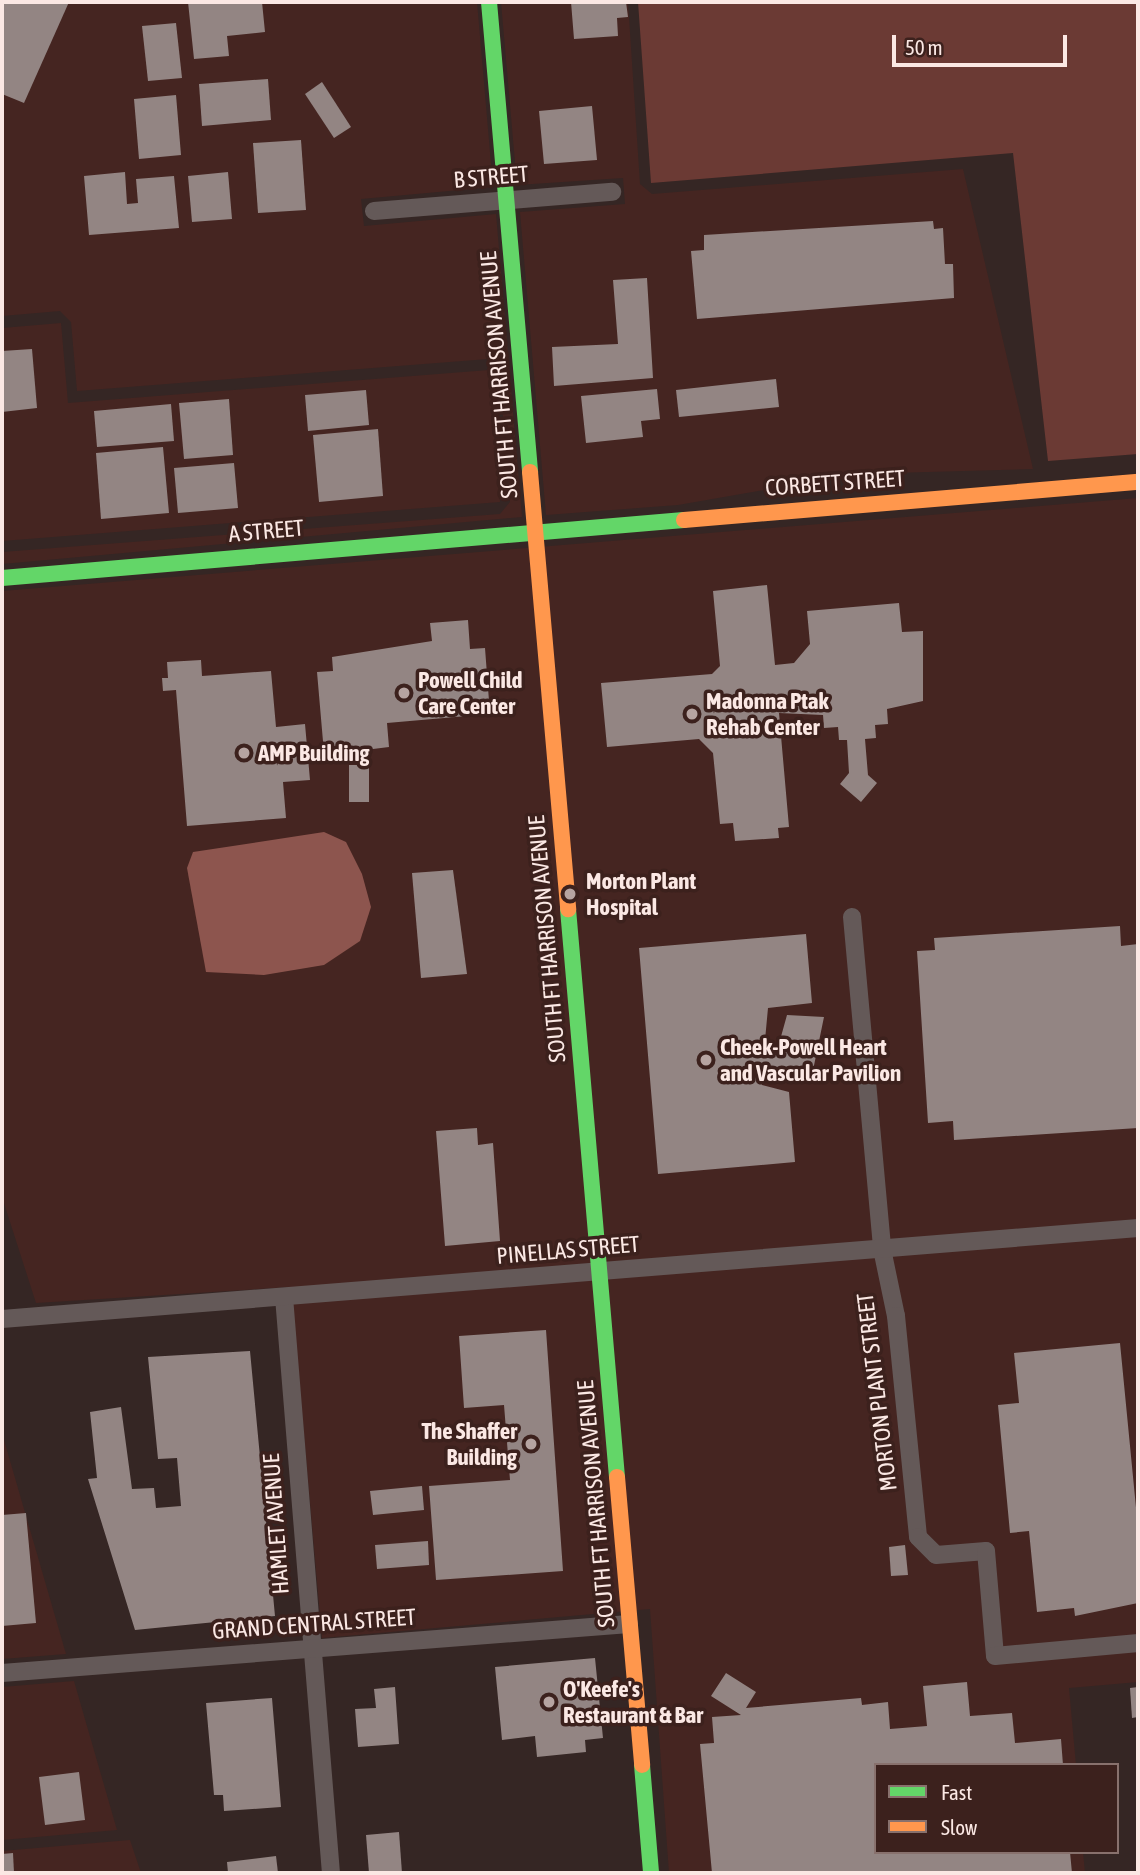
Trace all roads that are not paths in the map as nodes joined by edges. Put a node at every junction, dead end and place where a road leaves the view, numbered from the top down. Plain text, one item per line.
1 (489, 2) edge
2 (612, 192) dead end
3 (507, 200) junction
4 (374, 211) dead end
5 (1138, 482) edge
6 (535, 530) junction
7 (2, 578) edge
8 (852, 917) dead end
9 (1138, 1228) edge
10 (882, 1250) junction
11 (599, 1272) junction
12 (284, 1297) junction
13 (2, 1319) edge
14 (629, 1624) junction
15 (1138, 1643) edge
16 (309, 1648) junction
17 (2, 1673) edge
18 (331, 1873) edge
19 (651, 1873) edge

1 - 3 street, SOUTH FT HARRISON AVENUE
2 - 3 street, B STREET
3 - 4 street, B STREET
3 - 6 street, SOUTH FT HARRISON AVENUE
5 - 6 street, CORBETT STREET
6 - 7 street, A STREET
6 - 11 street, SOUTH FT HARRISON AVENUE
8 - 10 street, MORTON PLANT STREET
9 - 10 street, PINELLAS STREET
10 - 11 street, PINELLAS STREET
10 - 15 street, MORTON PLANT STREET
11 - 12 street, PINELLAS STREET
11 - 14 street, SOUTH FT HARRISON AVENUE
12 - 13 street, PINELLAS STREET
12 - 16 street, HAMLET AVENUE
14 - 16 street, GRAND CENTRAL STREET
14 - 19 street, SOUTH FT HARRISON AVENUE
16 - 17 street, GRAND CENTRAL STREET
16 - 18 street, HAMLET AVENUE

